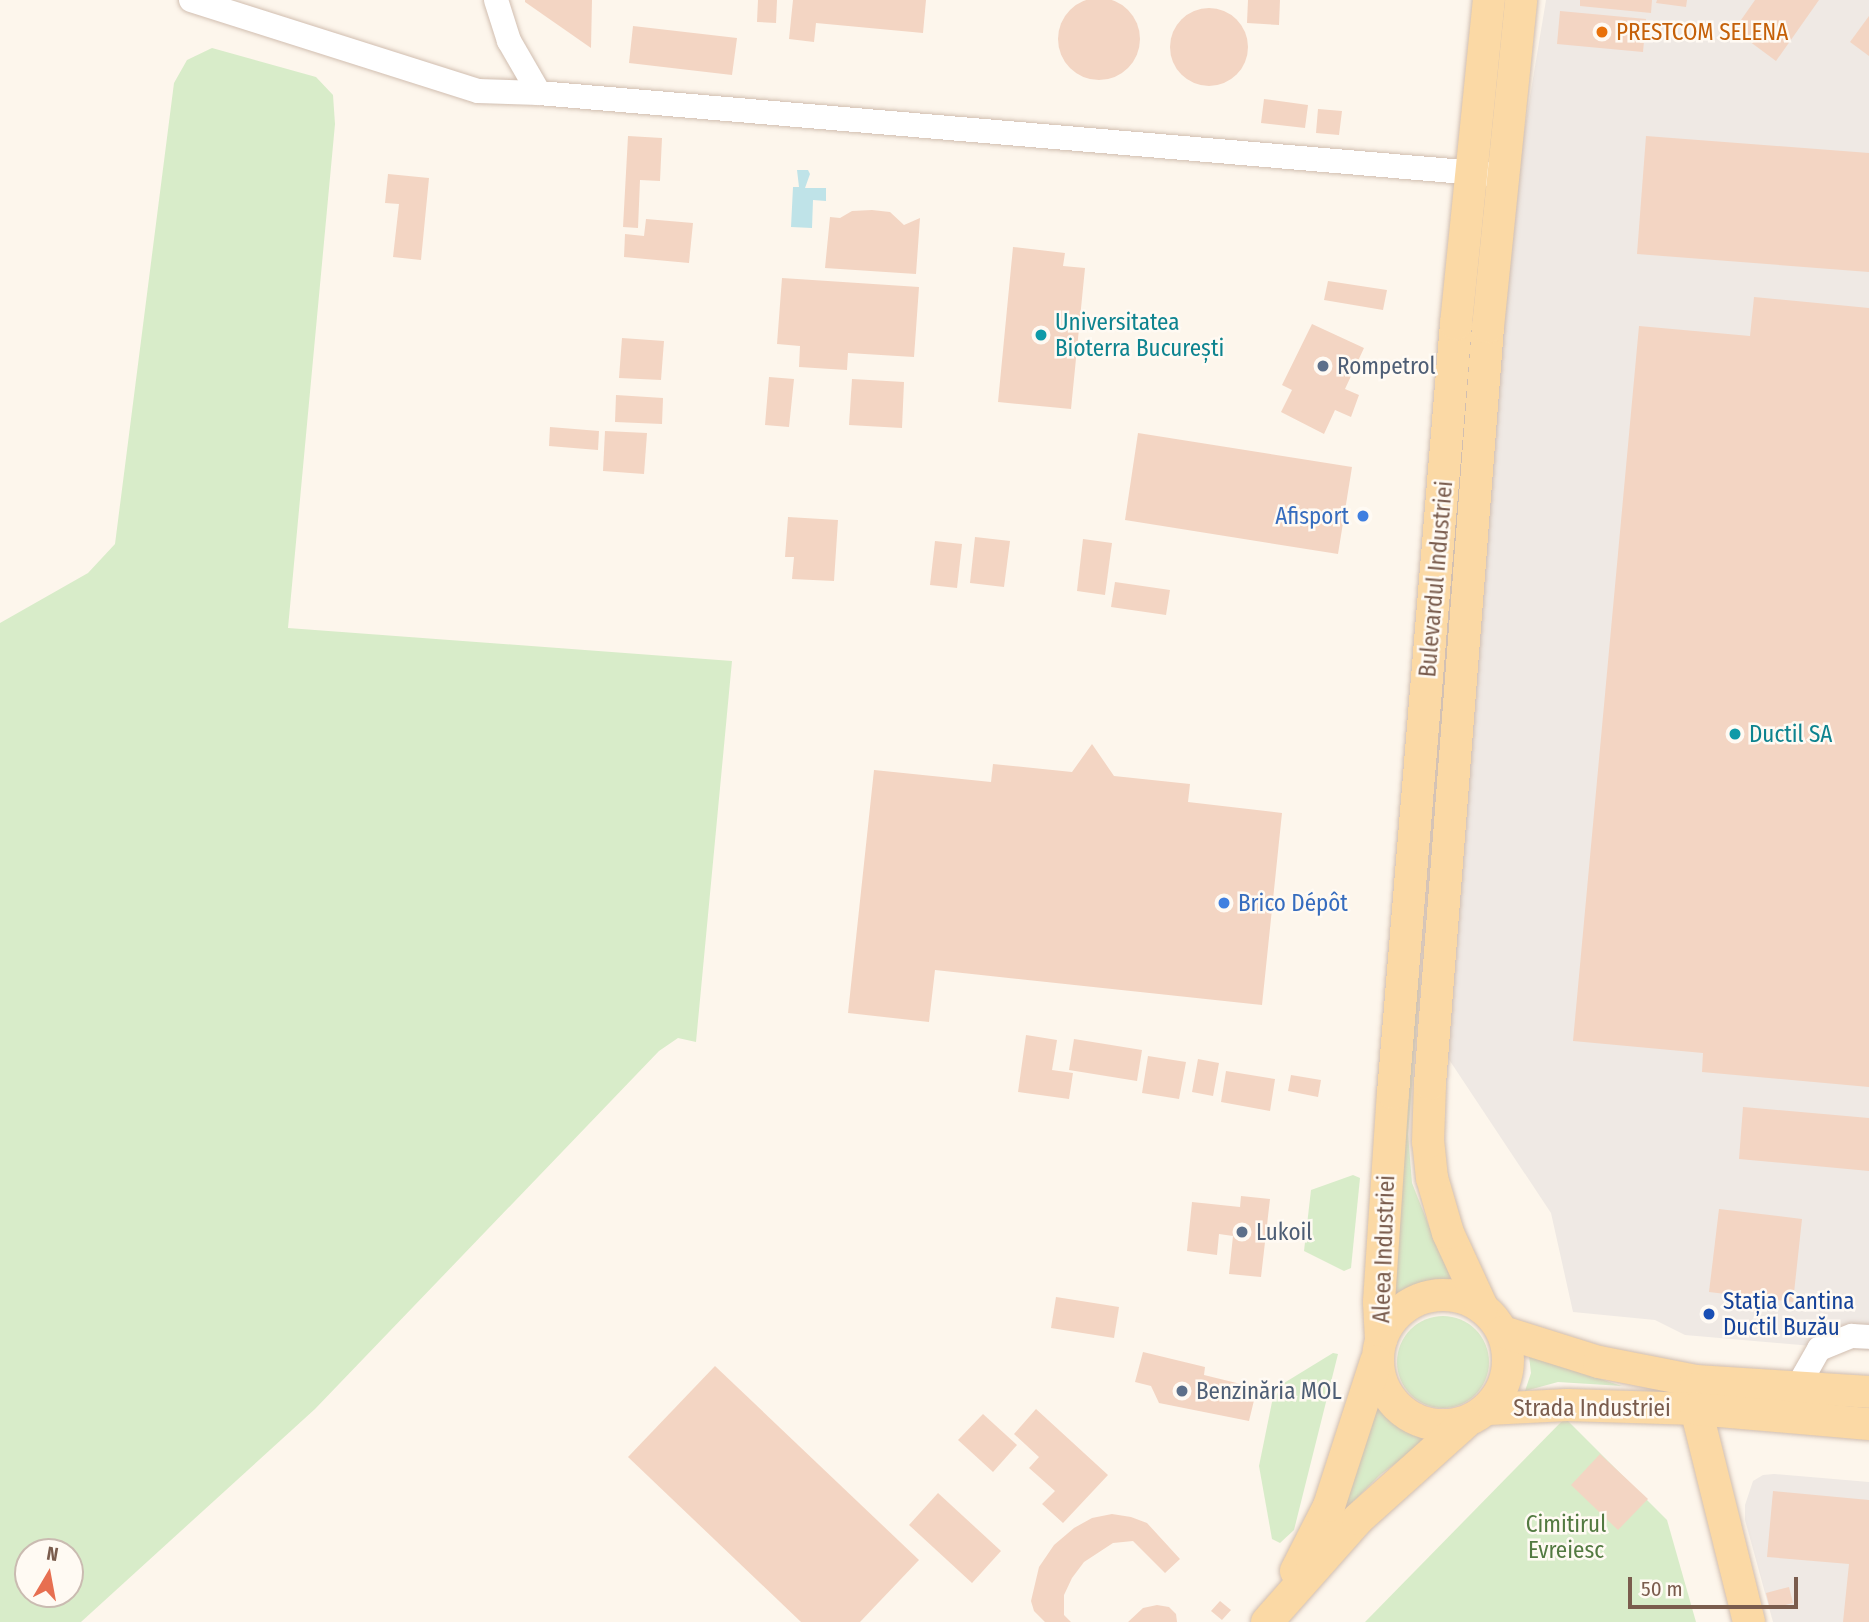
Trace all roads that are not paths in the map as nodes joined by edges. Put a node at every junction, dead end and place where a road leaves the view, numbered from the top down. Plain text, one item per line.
1 (191, 0) edge
2 (496, 0) edge
3 (1489, 0) edge
4 (1521, 0) edge
5 (539, 93) junction
6 (1486, 174) junction
7 (1428, 1142) joint
8 (1387, 1158) joint
9 (1482, 1307) junction
10 (1503, 1332) junction
11 (1869, 1336) edge
12 (1379, 1351) junction
13 (1798, 1386) junction
14 (1869, 1392) edge
15 (1696, 1395) junction
16 (1476, 1416) junction
17 (1869, 1424) edge
18 (1270, 1619) edge
19 (1749, 1622) edge

1 - 5 street
2 - 5 street
3 - 6 main road, Bulevardul Industriei
4 - 6 main road, Bulevardul Industriei
5 - 6 street
6 - 7 main road, Bulevardul Industriei
6 - 8 main road, Bulevardul Industriei
7 - 9 main road, Aleea Industriei
8 - 12 main road, Aleea Industriei
9 - 10 main road
9 - 12 main road
10 - 15 main road, Strada Industriei
10 - 16 main road
11 - 13 street
12 - 16 main road
12 - 18 main road
13 - 14 main road
13 - 15 main road
15 - 16 main road, Strada Industriei
15 - 17 main road
15 - 19 main road
16 - 18 main road

